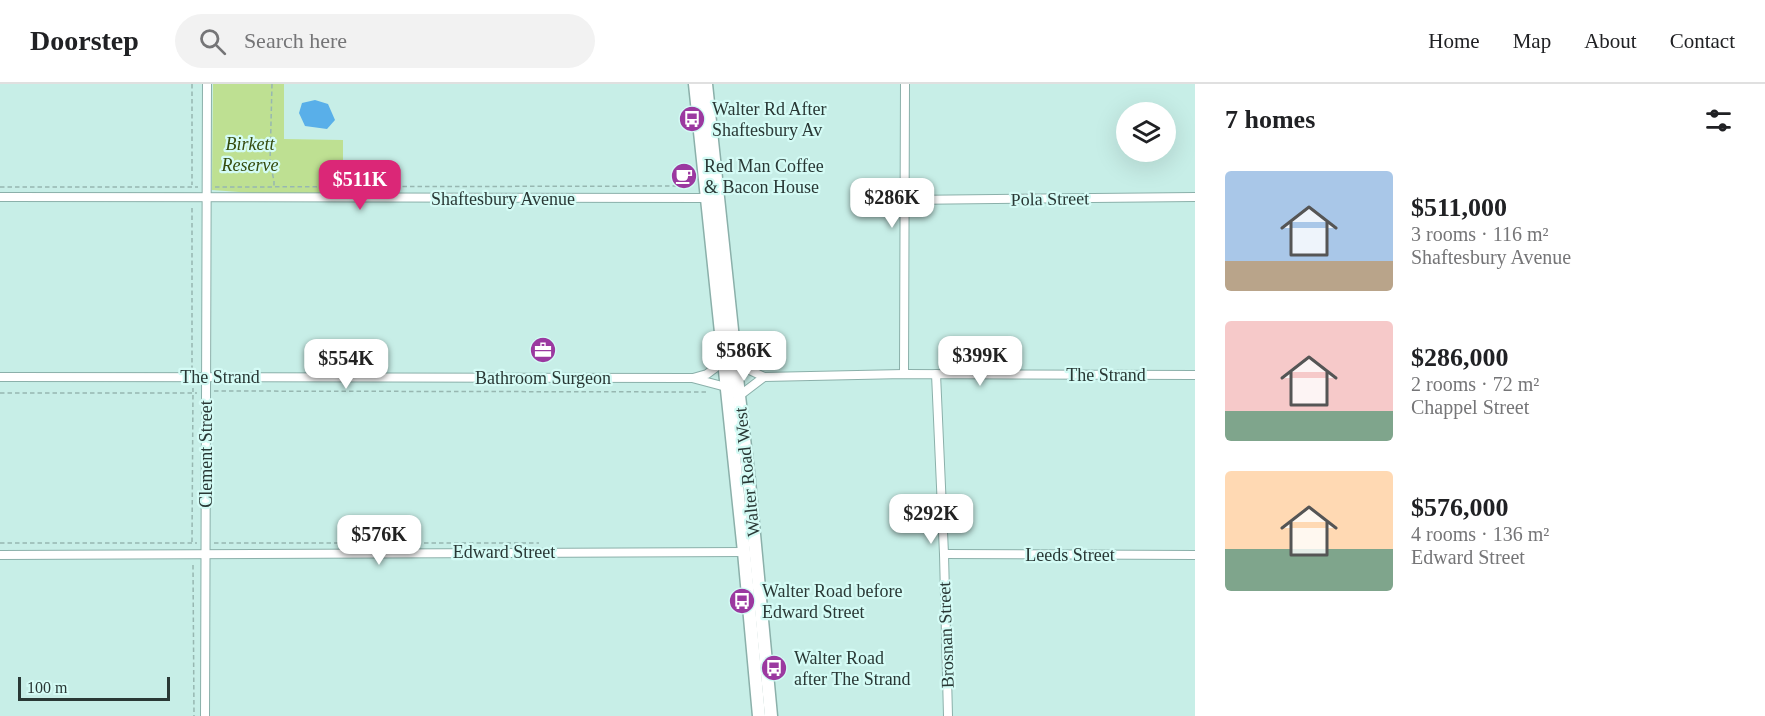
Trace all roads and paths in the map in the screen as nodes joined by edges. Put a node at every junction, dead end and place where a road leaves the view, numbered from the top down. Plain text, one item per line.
1 (192, 84) edge
2 (207, 84) edge
3 (272, 84) edge
4 (695, 84) edge
5 (706, 84) edge
6 (905, 84) edge
7 (694, 186) dead end
8 (0, 187) edge
9 (192, 187) junction
10 (207, 187) junction
11 (274, 187) junction
12 (0, 197) edge
13 (1195, 197) edge
14 (192, 198) junction
15 (207, 198) junction
16 (712, 198) junction
17 (904, 200) junction
18 (729, 362) junction
19 (904, 374) junction
20 (936, 374) junction
21 (1195, 375) edge
22 (0, 377) edge
23 (192, 377) junction
24 (205, 377) junction
25 (764, 377) junction
26 (692, 378) junction
27 (726, 387) junction
28 (206, 392) junction
29 (706, 392) dead end
30 (0, 393) edge
31 (194, 393) junction
32 (739, 396) junction
33 (0, 543) edge
34 (192, 543) junction
35 (207, 543) junction
36 (545, 543) dead end
37 (750, 552) junction
38 (192, 554) junction
39 (207, 554) junction
40 (944, 554) junction
41 (0, 555) edge
42 (1195, 555) edge
43 (194, 716) edge
44 (205, 716) edge
45 (759, 716) edge
46 (771, 716) edge
47 (948, 716) edge

1 - 9 path
2 - 10 street, Clement Street
3 - 11 path
4 - 16 main road, Walter Road West
5 - 16 main road, Walter Road West
6 - 17 street
7 - 11 path
8 - 9 path
9 - 10 path
10 - 11 path
10 - 15 street, Clement Street
12 - 14 street, Shaftesbury Avenue
13 - 17 street, Pola Street
14 - 15 street, Shaftesbury Avenue
14 - 23 path
15 - 16 street, Shaftesbury Avenue
15 - 24 street, Clement Street
16 - 18 main road, Walter Road West
17 - 19 street
18 - 25 street, The Strand
18 - 26 street, The Strand
18 - 27 main road, Walter Road West
18 - 32 main road, Walter Road West
19 - 20 street, The Strand
19 - 25 street, The Strand
20 - 21 street, The Strand
20 - 40 street, Brosnan Street
22 - 23 street, The Strand
23 - 24 street, The Strand
23 - 31 path
24 - 26 street, The Strand
24 - 28 street, Clement Street
25 - 32 street
26 - 27 street, The Strand
27 - 37 main road, Walter Road West
28 - 29 path
28 - 31 path
28 - 35 street, Clement Street
30 - 31 path
31 - 34 path
32 - 37 main road, Walter Road West
33 - 34 path
34 - 35 path
35 - 36 path
35 - 39 street, Clement Street
37 - 39 street, Edward Street
37 - 45 main road, Walter Road West
37 - 46 main road, Walter Road West
38 - 39 street, Edward Street
38 - 41 street, Edward Street
38 - 43 path
39 - 44 street, Clement Street
40 - 42 street, Leeds Street
40 - 47 street, Brosnan Street

